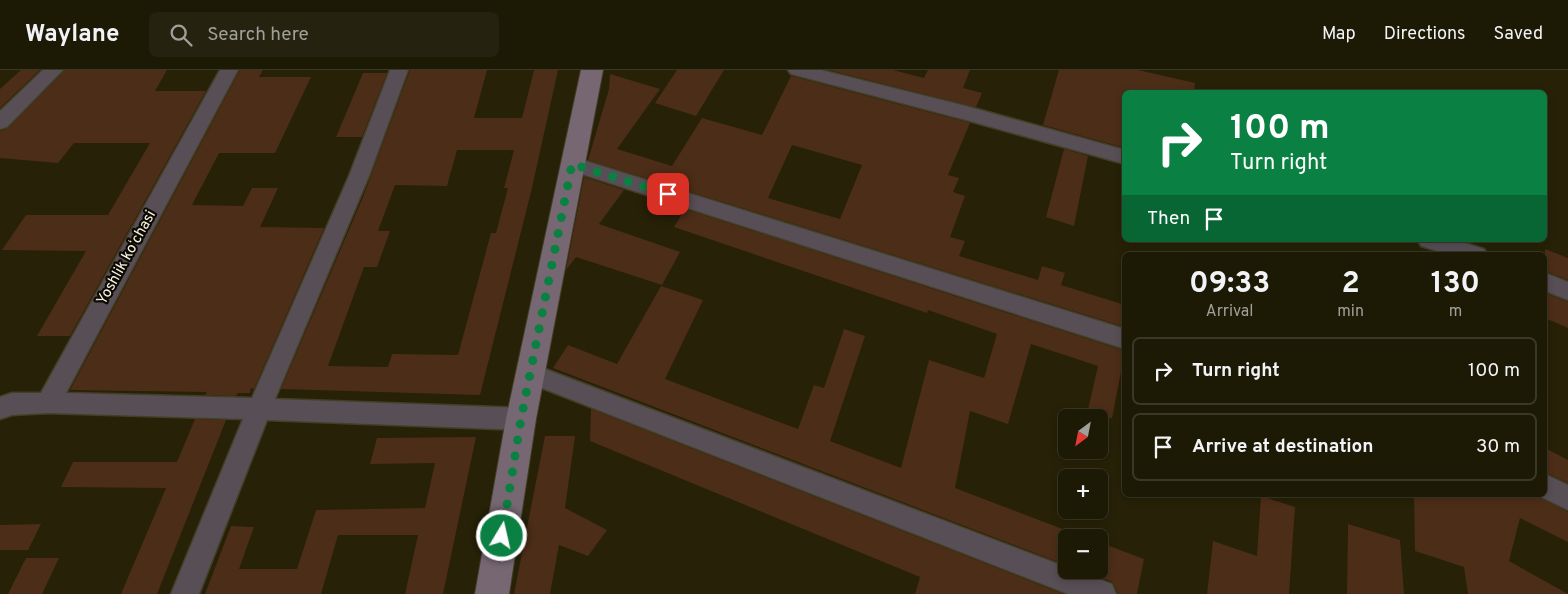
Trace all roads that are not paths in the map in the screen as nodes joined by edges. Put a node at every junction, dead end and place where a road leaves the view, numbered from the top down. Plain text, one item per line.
1 (54, 70) edge
2 (229, 70) edge
3 (399, 70) edge
4 (592, 70) edge
5 (797, 70) edge
6 (0, 122) edge
7 (1122, 156) edge
8 (572, 164) junction
9 (1435, 242) edge
10 (1468, 252) edge
11 (1547, 283) edge
12 (1568, 292) edge
13 (1122, 338) edge
14 (532, 374) junction
15 (48, 403) junction
16 (0, 408) edge
17 (259, 409) junction
18 (521, 419) junction
19 (1547, 487) edge
20 (1568, 498) edge
21 (185, 594) edge
22 (492, 594) edge
23 (1102, 594) edge

1 - 6 street
2 - 15 street, Yoshlik koʻchasi
3 - 17 street
4 - 8 street
5 - 7 street
8 - 13 street
8 - 14 street
9 - 10 street
11 - 12 street
14 - 18 street
14 - 23 street
15 - 16 street
15 - 17 street
17 - 18 street
17 - 21 street
18 - 22 street
19 - 20 street

